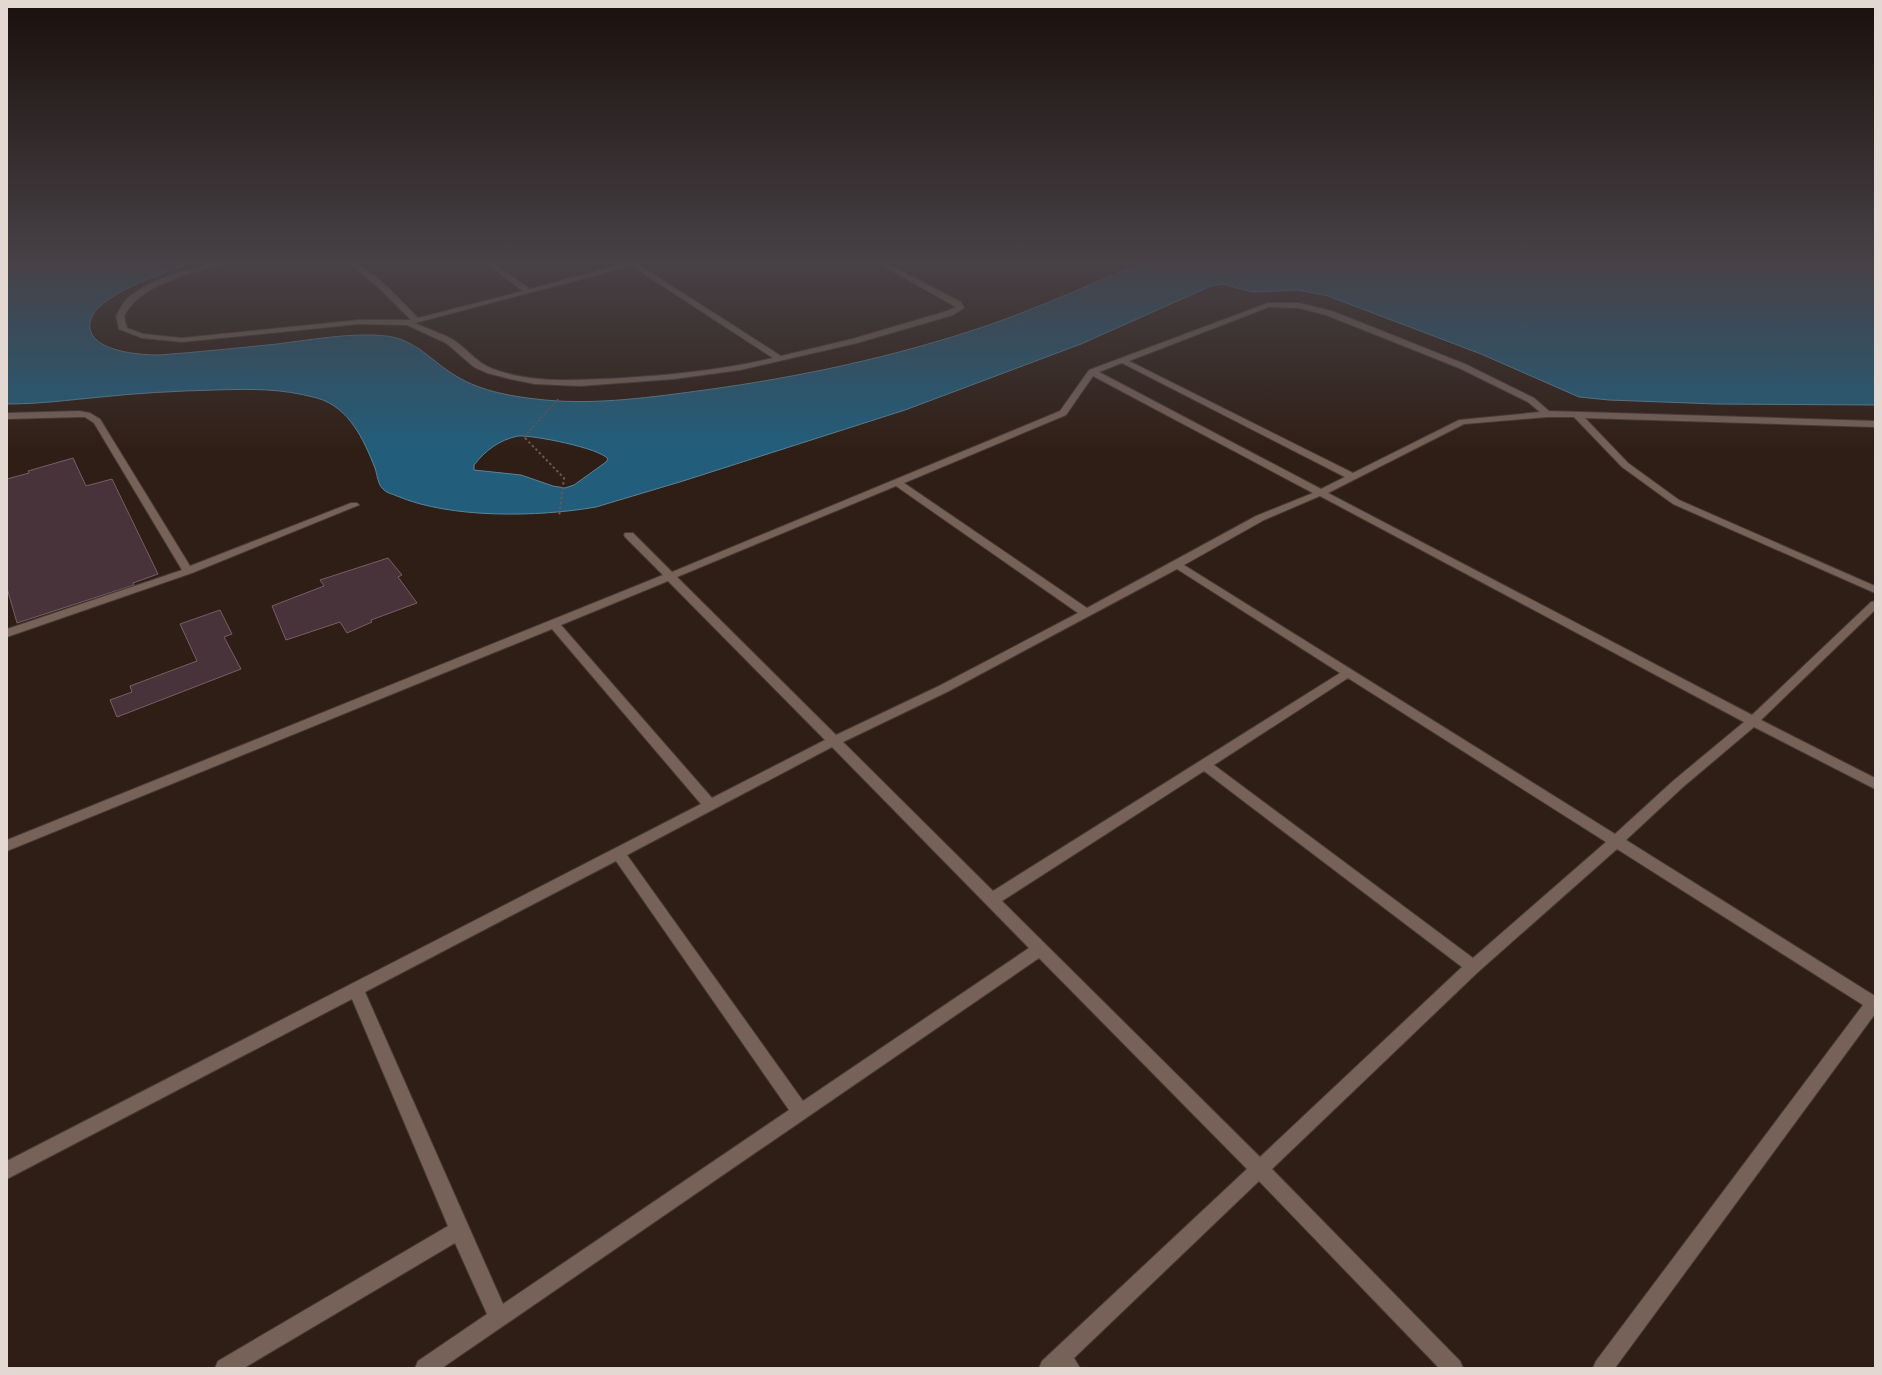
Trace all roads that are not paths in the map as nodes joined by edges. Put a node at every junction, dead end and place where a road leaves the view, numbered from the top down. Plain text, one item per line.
1 (121, 324) edge
2 (338, 324) edge
3 (416, 324) edge
4 (726, 324) edge
5 (910, 324) edge
6 (1217, 324) edge
7 (1357, 324) edge
8 (780, 359) junction
9 (1122, 360) junction
10 (1092, 372) junction
11 (1547, 414) junction
12 (1576, 414) junction
13 (7, 416) edge
14 (1875, 424) edge
15 (1351, 476) junction
16 (896, 482) junction
17 (1320, 492) junction
18 (354, 504) dead end
19 (629, 535) dead end
20 (1177, 565) junction
21 (188, 571) junction
22 (671, 576) junction
23 (1875, 590) edge
24 (1875, 604) edge
25 (1086, 613) junction
26 (554, 624) junction
27 (7, 633) edge
28 (1348, 673) junction
29 (1753, 721) junction
30 (834, 741) junction
31 (1205, 765) junction
32 (1875, 784) edge
33 (710, 805) junction
34 (1616, 841) junction
35 (7, 846) edge
36 (618, 853) junction
37 (991, 900) junction
38 (1040, 949) junction
39 (1473, 967) junction
40 (355, 988) junction
41 (1875, 1004) edge
42 (800, 1111) junction
43 (1259, 1169) junction
44 (7, 1170) edge
45 (459, 1230) junction
46 (499, 1318) junction
47 (1060, 1364) edge
48 (229, 1367) edge
49 (425, 1368) edge
50 (1453, 1368) edge
51 (1603, 1368) edge

1 - 2 street
3 - 8 street
4 - 8 street
5 - 8 street
6 - 9 street
7 - 11 street
9 - 10 street
9 - 15 street
10 - 16 street
10 - 17 street
11 - 12 street
11 - 15 street
12 - 14 street
12 - 23 street
13 - 21 street
15 - 17 street
16 - 22 street
16 - 25 street
17 - 20 street
17 - 29 street
18 - 21 street
19 - 22 street
20 - 25 street
20 - 28 street
21 - 27 street
22 - 26 street
22 - 30 street
24 - 29 street
25 - 30 street
26 - 33 street
26 - 35 street
28 - 31 street
28 - 34 street
29 - 32 street
29 - 34 street
30 - 33 street
30 - 37 street
31 - 37 street
31 - 39 street
33 - 36 street
34 - 39 street
34 - 41 street
36 - 40 street
36 - 42 street
37 - 38 street
38 - 42 street
38 - 43 street
39 - 43 street
40 - 44 street
40 - 45 street
41 - 51 street
42 - 46 street
43 - 47 street
43 - 50 street
45 - 46 street
45 - 48 street
46 - 49 street

